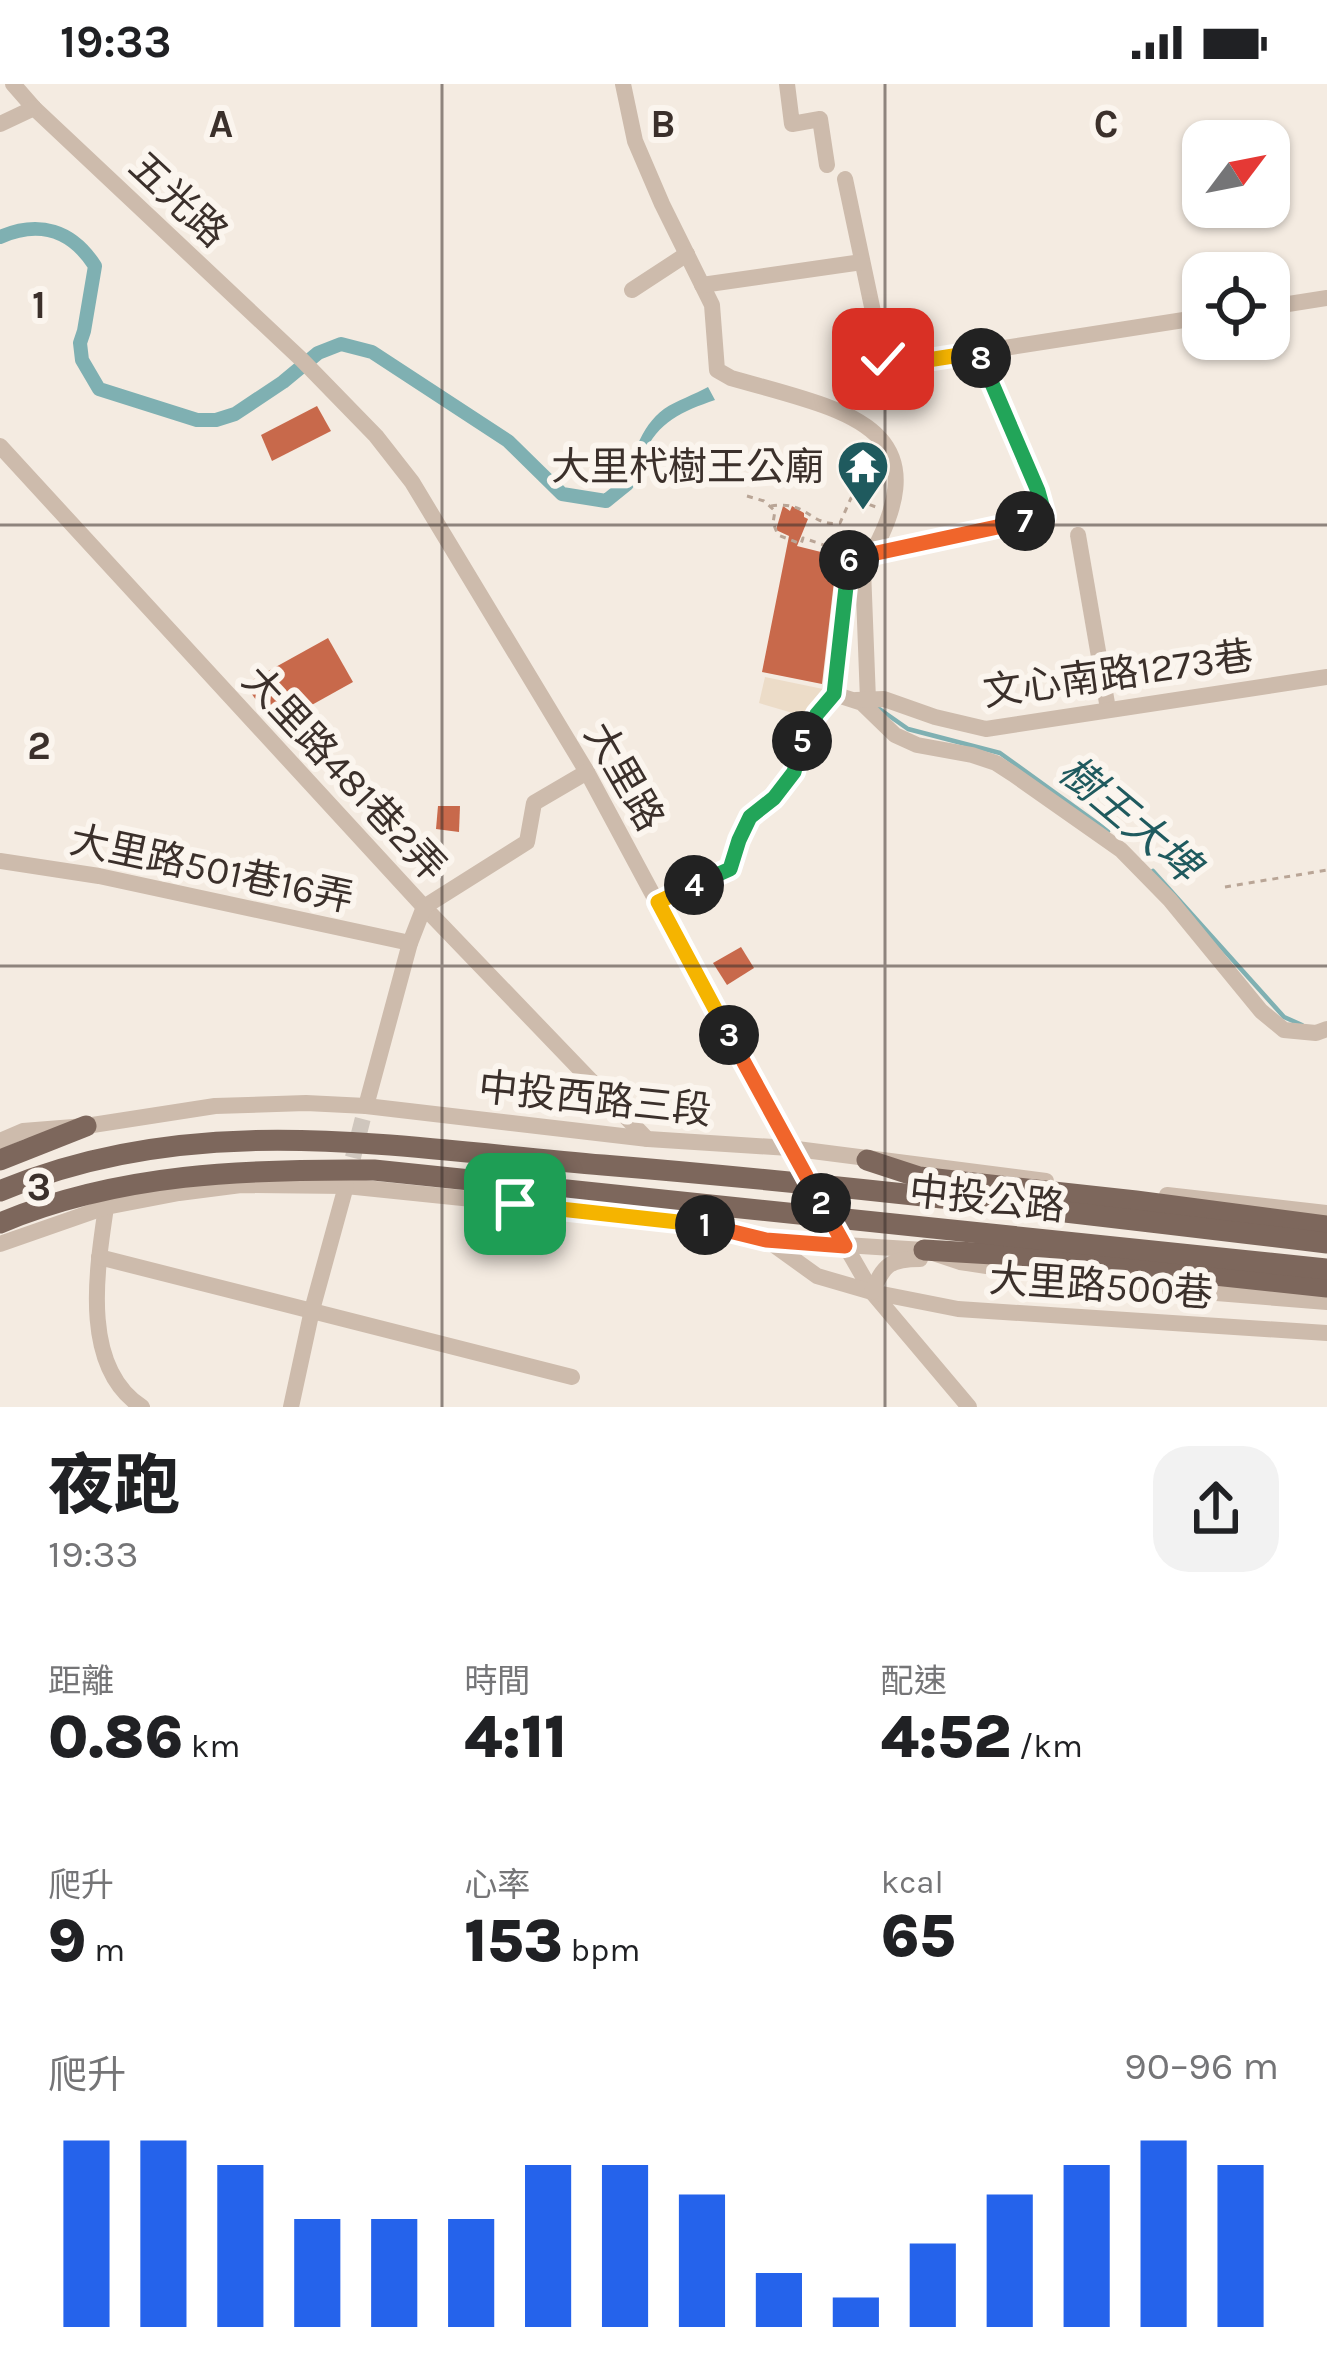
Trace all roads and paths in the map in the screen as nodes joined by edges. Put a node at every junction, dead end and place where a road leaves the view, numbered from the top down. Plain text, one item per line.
1 (14, 84) edge
2 (623, 84) edge
3 (787, 84) edge
4 (34, 108) junction
5 (0, 124) edge
6 (827, 164) dead end
7 (844, 179) dead end
8 (687, 254) junction
9 (862, 262) junction
10 (702, 285) junction
11 (632, 290) dead end
12 (1327, 298) edge
13 (1290, 304) edge
14 (1182, 320) edge
15 (979, 352) junction
16 (316, 375) joint
17 (0, 446) edge
18 (747, 496) dead end
19 (771, 506) junction
20 (891, 514) junction
21 (1078, 535) dead end
22 (861, 561) junction
23 (1327, 677) edge
24 (858, 699) junction
25 (1108, 710) junction
26 (586, 772) junction
27 (0, 861) edge
28 (1327, 870) edge
29 (1225, 887) dead end
30 (658, 902) junction
31 (424, 907) junction
32 (410, 943) junction
33 (1327, 1029) edge
34 (366, 1106) junction
35 (86, 1126) junction
36 (648, 1139) junction
37 (0, 1141) edge
38 (789, 1148) junction
39 (0, 1160) edge
40 (867, 1160) junction
41 (346, 1186) junction
42 (0, 1191) edge
43 (106, 1207) junction
44 (1327, 1214) edge
45 (0, 1222) edge
46 (1327, 1226) edge
47 (766, 1240) junction
48 (1327, 1243) edge
49 (0, 1244) edge
50 (845, 1246) junction
51 (924, 1250) junction
52 (99, 1257) junction
53 (960, 1262) junction
54 (1327, 1269) edge
55 (1327, 1287) edge
56 (872, 1292) junction
57 (1327, 1303) edge
58 (312, 1310) junction
59 (1327, 1333) edge
60 (572, 1377) dead end
61 (142, 1407) edge
62 (291, 1407) edge
63 (969, 1407) edge

1 - 4 street, 五光路
2 - 8 street
3 - 6 street
4 - 5 street
4 - 16 street, 五光路
7 - 9 street
8 - 10 street
8 - 11 street
9 - 10 street
9 - 15 street
10 - 20 street
12 - 13 street
14 - 15 street
15 - 22 street
16 - 26 street, 大里路
17 - 31 street, 大里路481巷2弄
18 - 19 path
19 - 20 path
19 - 22 path
20 - 22 street
21 - 25 street
22 - 24 street
22 - 24 street
23 - 25 street, 文心南路1273巷
24 - 25 street, 文心南路1273巷
24 - 30 street
24 - 33 street
26 - 30 street, 大里路
26 - 31 street
27 - 32 street, 大里路501巷16弄
28 - 29 path
30 - 38 street, 大里路
31 - 32 street
31 - 36 street, 大里路481巷2弄
32 - 34 street
34 - 35 street, 中投西路三段
34 - 36 street, 中投西路三段
35 - 37 street, 中投西路三段
35 - 39 main road
36 - 38 street, 中投西路三段
38 - 40 street, 中投西路三段
38 - 50 street, 大里路
40 - 44 street, 中投西路三段
40 - 46 main road
41 - 43 street
41 - 47 street
41 - 58 street
42 - 48 main road, 中投公路, bridge
43 - 49 street
43 - 52 street
45 - 54 main road, 中投公路, bridge
47 - 50 street
47 - 56 street, 大里路500巷
50 - 51 street
50 - 56 street, 大里路
51 - 53 street
51 - 55 main road
52 - 58 street
52 - 61 street
53 - 56 street
53 - 57 street
56 - 59 street, 大里路500巷
56 - 63 street, 大里路
58 - 60 street
58 - 62 street

